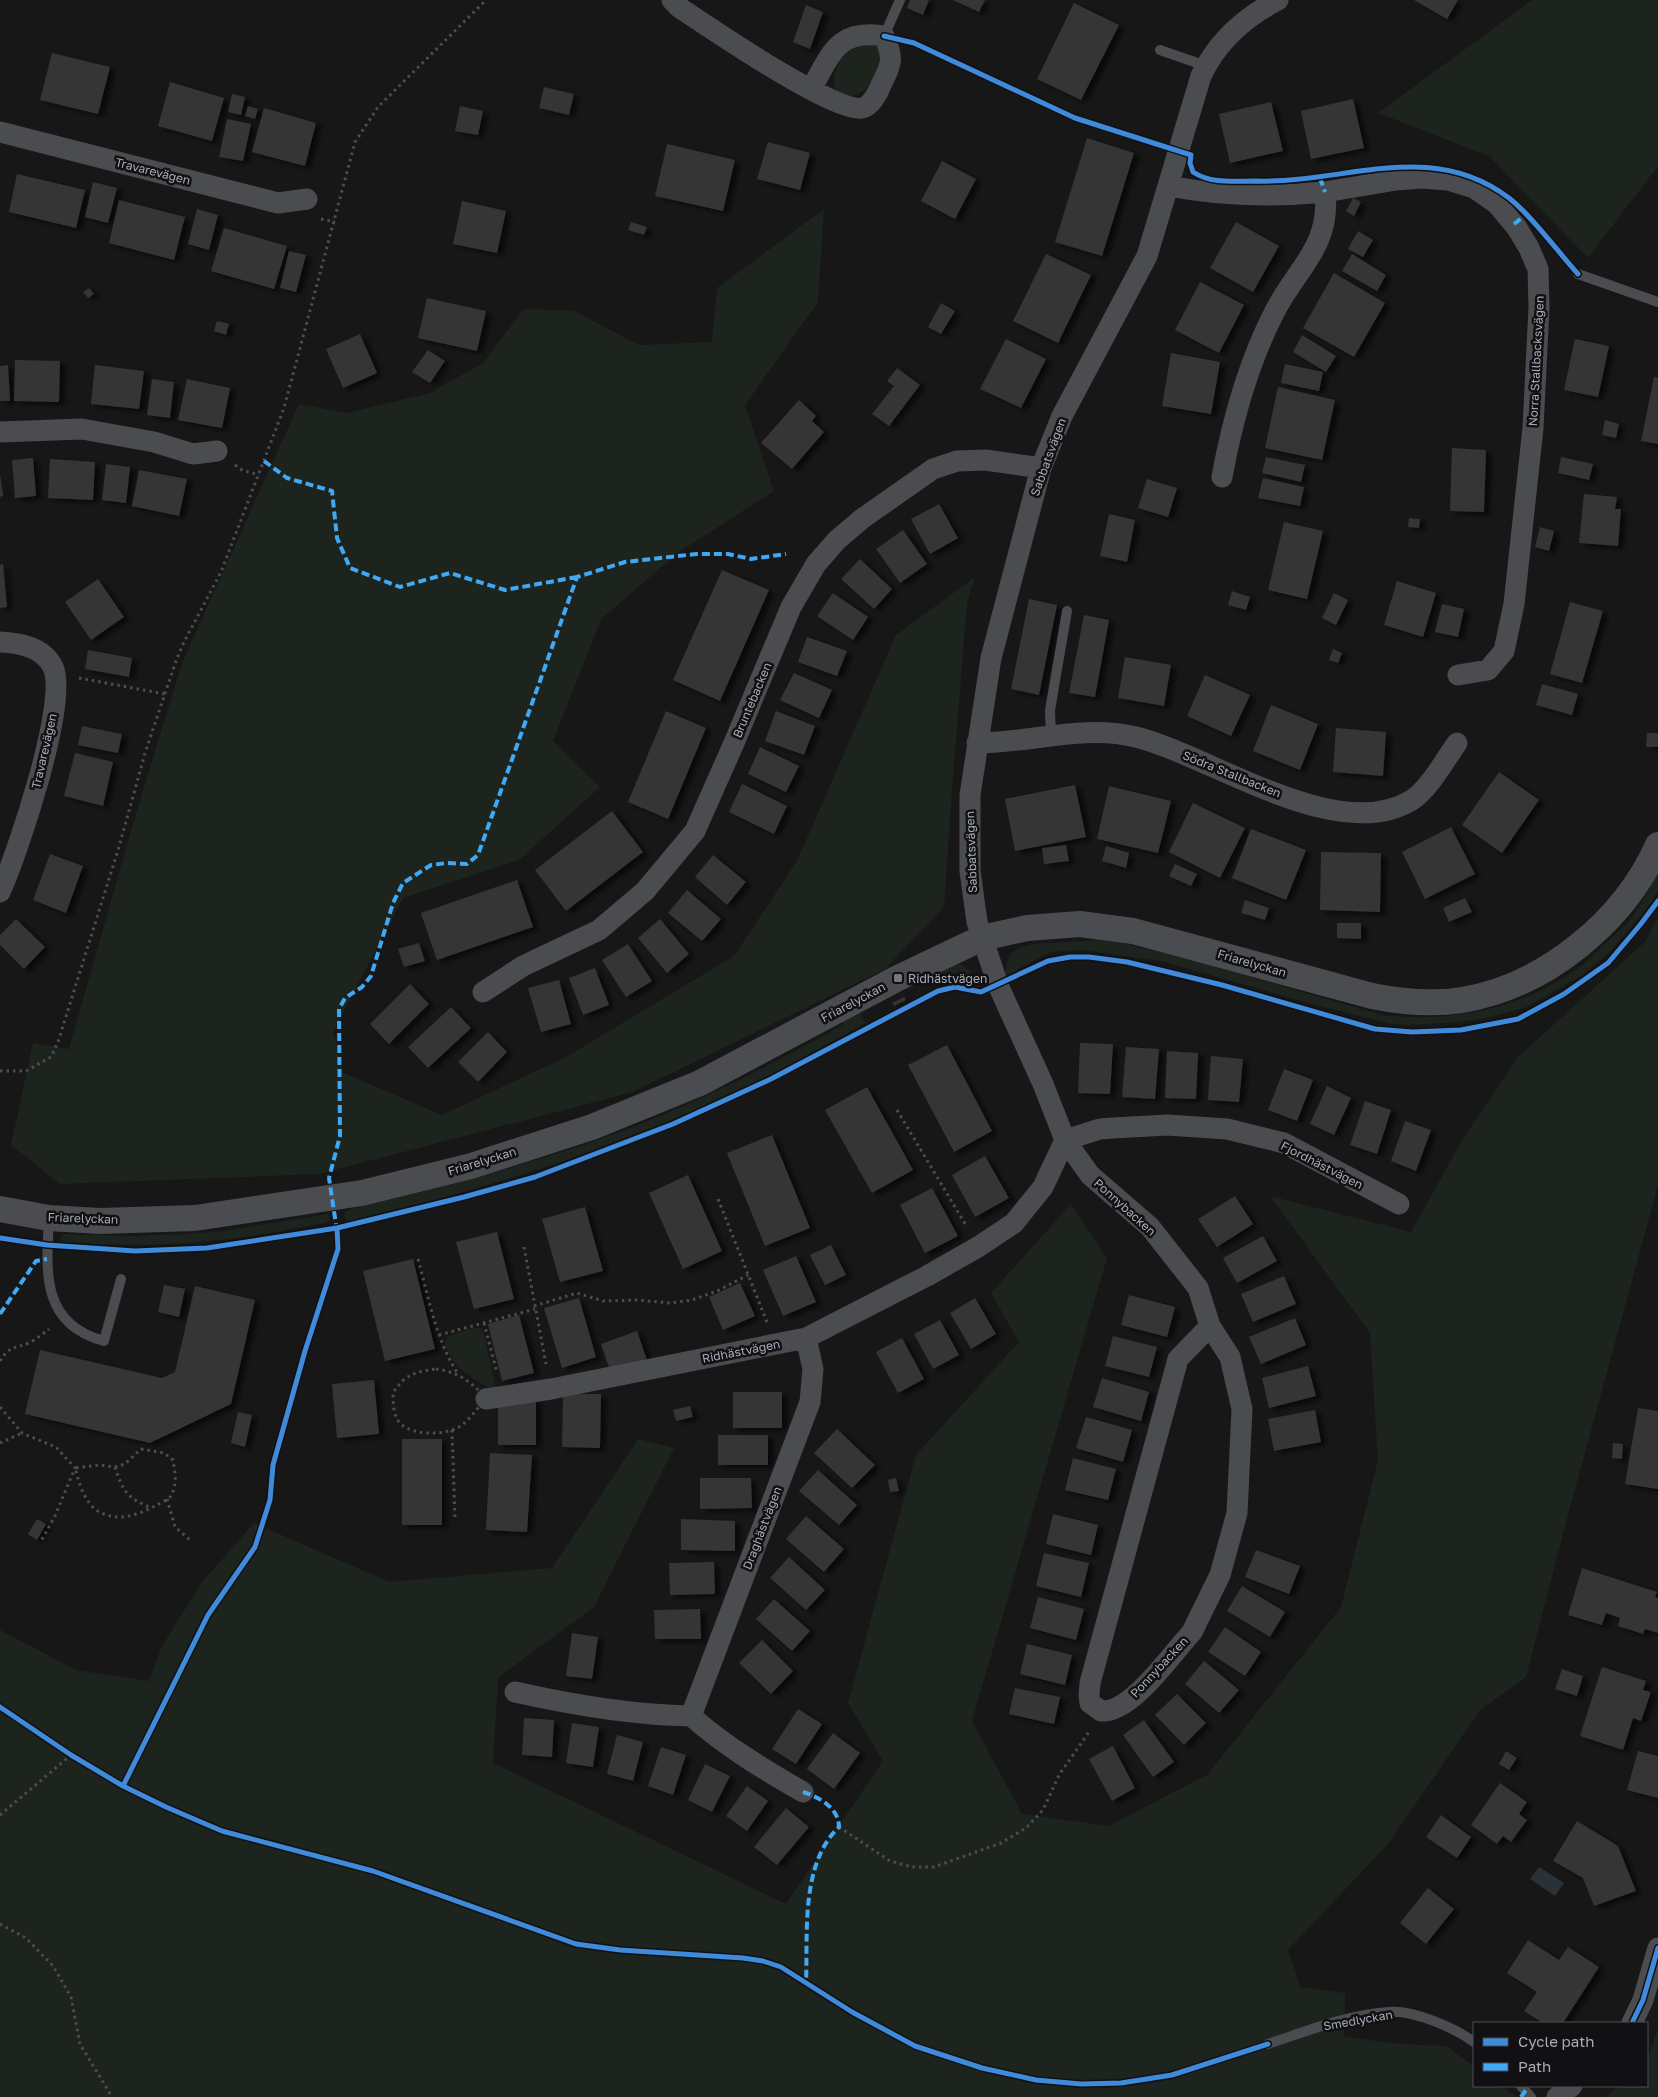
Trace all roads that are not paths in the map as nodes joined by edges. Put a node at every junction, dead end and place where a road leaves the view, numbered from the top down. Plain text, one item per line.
1 (672, 0) edge
2 (900, 0) edge
3 (1278, 0) edge
4 (884, 36) junction
5 (1160, 50) dead end
6 (1206, 66) junction
7 (811, 89) junction
8 (0, 132) edge
9 (1169, 186) junction
10 (1326, 192) junction
11 (307, 199) dead end
12 (1578, 274) dead end
13 (1658, 302) edge
14 (0, 432) edge
15 (217, 451) dead end
16 (1041, 468) junction
17 (1222, 477) dead end
18 (1067, 612) dead end
19 (0, 642) edge
20 (1458, 675) dead end
21 (1051, 737) junction
22 (977, 743) junction
23 (1457, 743) dead end
24 (1658, 844) edge
25 (0, 892) edge
26 (982, 938) junction
27 (482, 992) dead end
28 (1065, 1140) junction
29 (1399, 1204) dead end
30 (0, 1208) edge
31 (49, 1218) junction
32 (121, 1279) dead end
33 (1210, 1326) junction
34 (806, 1338) junction
35 (494, 1397) road end
36 (515, 1692) dead end
37 (691, 1716) junction
38 (803, 1792) dead end
39 (1658, 1948) edge
40 (1632, 2022) edge
41 (1473, 2041) edge
42 (1268, 2044) dead end
43 (1522, 2087) edge
44 (1571, 2087) edge
45 (1531, 2097) edge
46 (1557, 2097) edge

1 - 7 street
2 - 4 lane
3 - 6 street, Sabbatsvägen
4 - 7 street
4 - 7 street
5 - 6 lane
6 - 9 street, Sabbatsvägen
8 - 11 street, Travarevägen
9 - 10 street, Norra Stallbacksvägen
9 - 16 street, Sabbatsvägen
10 - 17 street
10 - 20 street, Norra Stallbacksvägen
12 - 13 lane
14 - 15 street
16 - 22 street, Sabbatsvägen
16 - 27 street, Bruntebacken
18 - 21 lane
19 - 25 street, Travarevägen
21 - 22 street, Södra Stallbacken
21 - 23 street, Södra Stallbacken
22 - 26 street, Sabbatsvägen
24 - 26 street, Friarelyckan
26 - 28 street
26 - 31 street, Friarelyckan
28 - 29 street, Fjordhästvägen
28 - 33 street, Ponnybacken
28 - 34 street, Ridhästvägen
30 - 31 street, Friarelyckan
31 - 32 lane
33 - 33 street, Ponnybacken
34 - 35 street, Ridhästvägen
34 - 37 street, Draghästvägen
36 - 37 street
37 - 38 street
39 - 40 street
41 - 42 lane, Smedlyckan
43 - 45 lane
44 - 46 street

